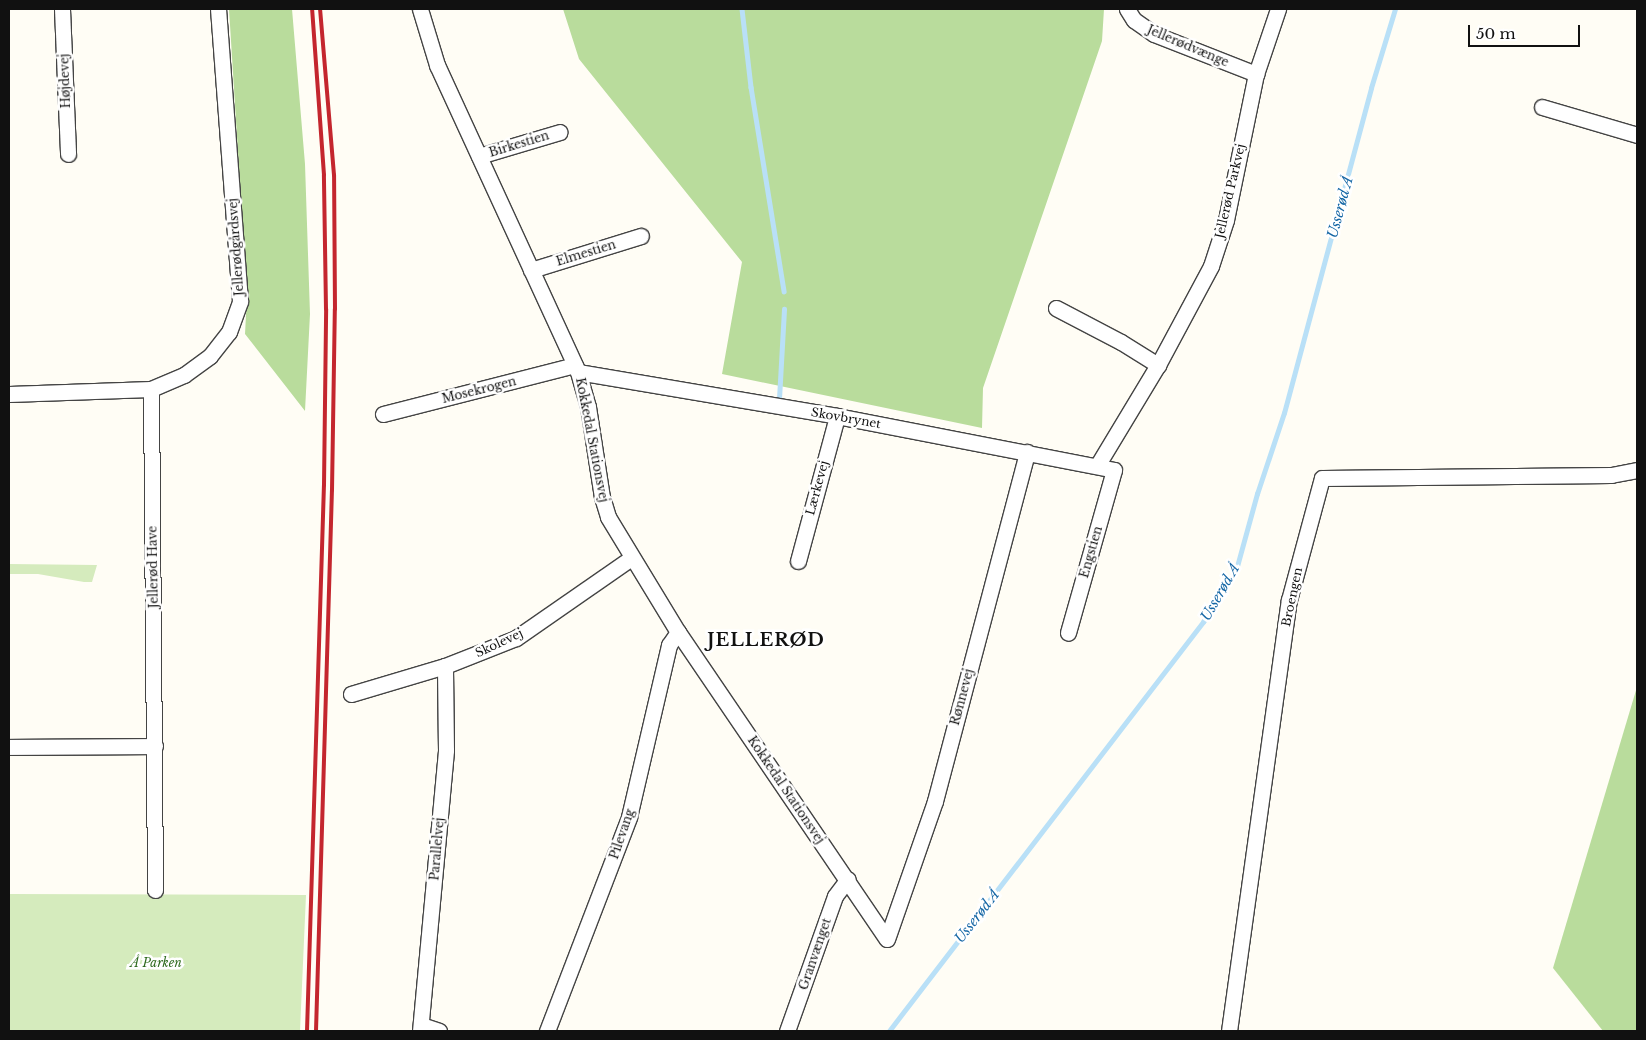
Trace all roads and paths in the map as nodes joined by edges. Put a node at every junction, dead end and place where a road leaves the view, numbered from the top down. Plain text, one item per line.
1 (62, 9) edge
2 (218, 9) edge
3 (420, 9) edge
4 (1127, 9) edge
5 (1278, 9) edge
6 (1256, 74) junction
7 (1542, 108) dead end
8 (560, 132) dead end
9 (1637, 135) edge
10 (68, 154) dead end
11 (479, 156) junction
12 (642, 236) dead end
13 (532, 270) junction
14 (1056, 308) dead end
15 (1158, 365) junction
16 (577, 368) junction
17 (151, 388) junction
18 (9, 394) edge
19 (383, 414) dead end
20 (837, 416) junction
21 (1027, 452) junction
22 (1097, 466) junction
23 (1114, 470) joint
24 (1637, 470) edge
25 (630, 558) junction
26 (798, 561) dead end
27 (678, 632) junction
28 (1068, 633) dead end
29 (445, 666) junction
30 (351, 694) dead end
31 (9, 746) edge
32 (155, 746) junction
33 (848, 879) junction
34 (155, 890) dead end
35 (887, 939) joint
36 (421, 1028) edge
37 (439, 1031) edge
38 (547, 1031) edge
39 (787, 1031) edge
40 (1229, 1031) edge

1 - 10 street, Højdevej
2 - 17 street, Jellerødgårdsvej
3 - 11 street, Kokkedal Stationsvej
4 - 6 street, Jellerødvænge
5 - 6 street, Jellerød Parkvej
6 - 15 street, Jellerød Parkvej
7 - 9 street
8 - 11 street, Birkestien
11 - 13 street, Kokkedal Stationsvej
12 - 13 street, Elmestien
13 - 16 street, Kokkedal Stationsvej
14 - 15 street
15 - 22 street, Jellerød Parkvej
16 - 19 street, Mosekrogen
16 - 20 street, Skovbrynet
16 - 25 street, Kokkedal Stationsvej
17 - 18 street, Jellerødgårdsvej
17 - 32 street, Jellerød Have
20 - 21 street, Skovbrynet
20 - 26 street, Lærkevej
21 - 22 street, Skovbrynet
21 - 35 street, Rønnevej
22 - 23 street, Skovbrynet
23 - 28 street, Engstien
24 - 40 street, Broengen
25 - 27 street, Kokkedal Stationsvej
25 - 29 street, Skolevej
27 - 33 street, Kokkedal Stationsvej
27 - 38 street, Pilevang
29 - 30 street, Skolevej
29 - 36 street, Parallelvej
31 - 32 street
32 - 34 street, Jellerød Have
33 - 35 street, Kokkedal Stationsvej
33 - 39 street, Granvænget
36 - 37 street

